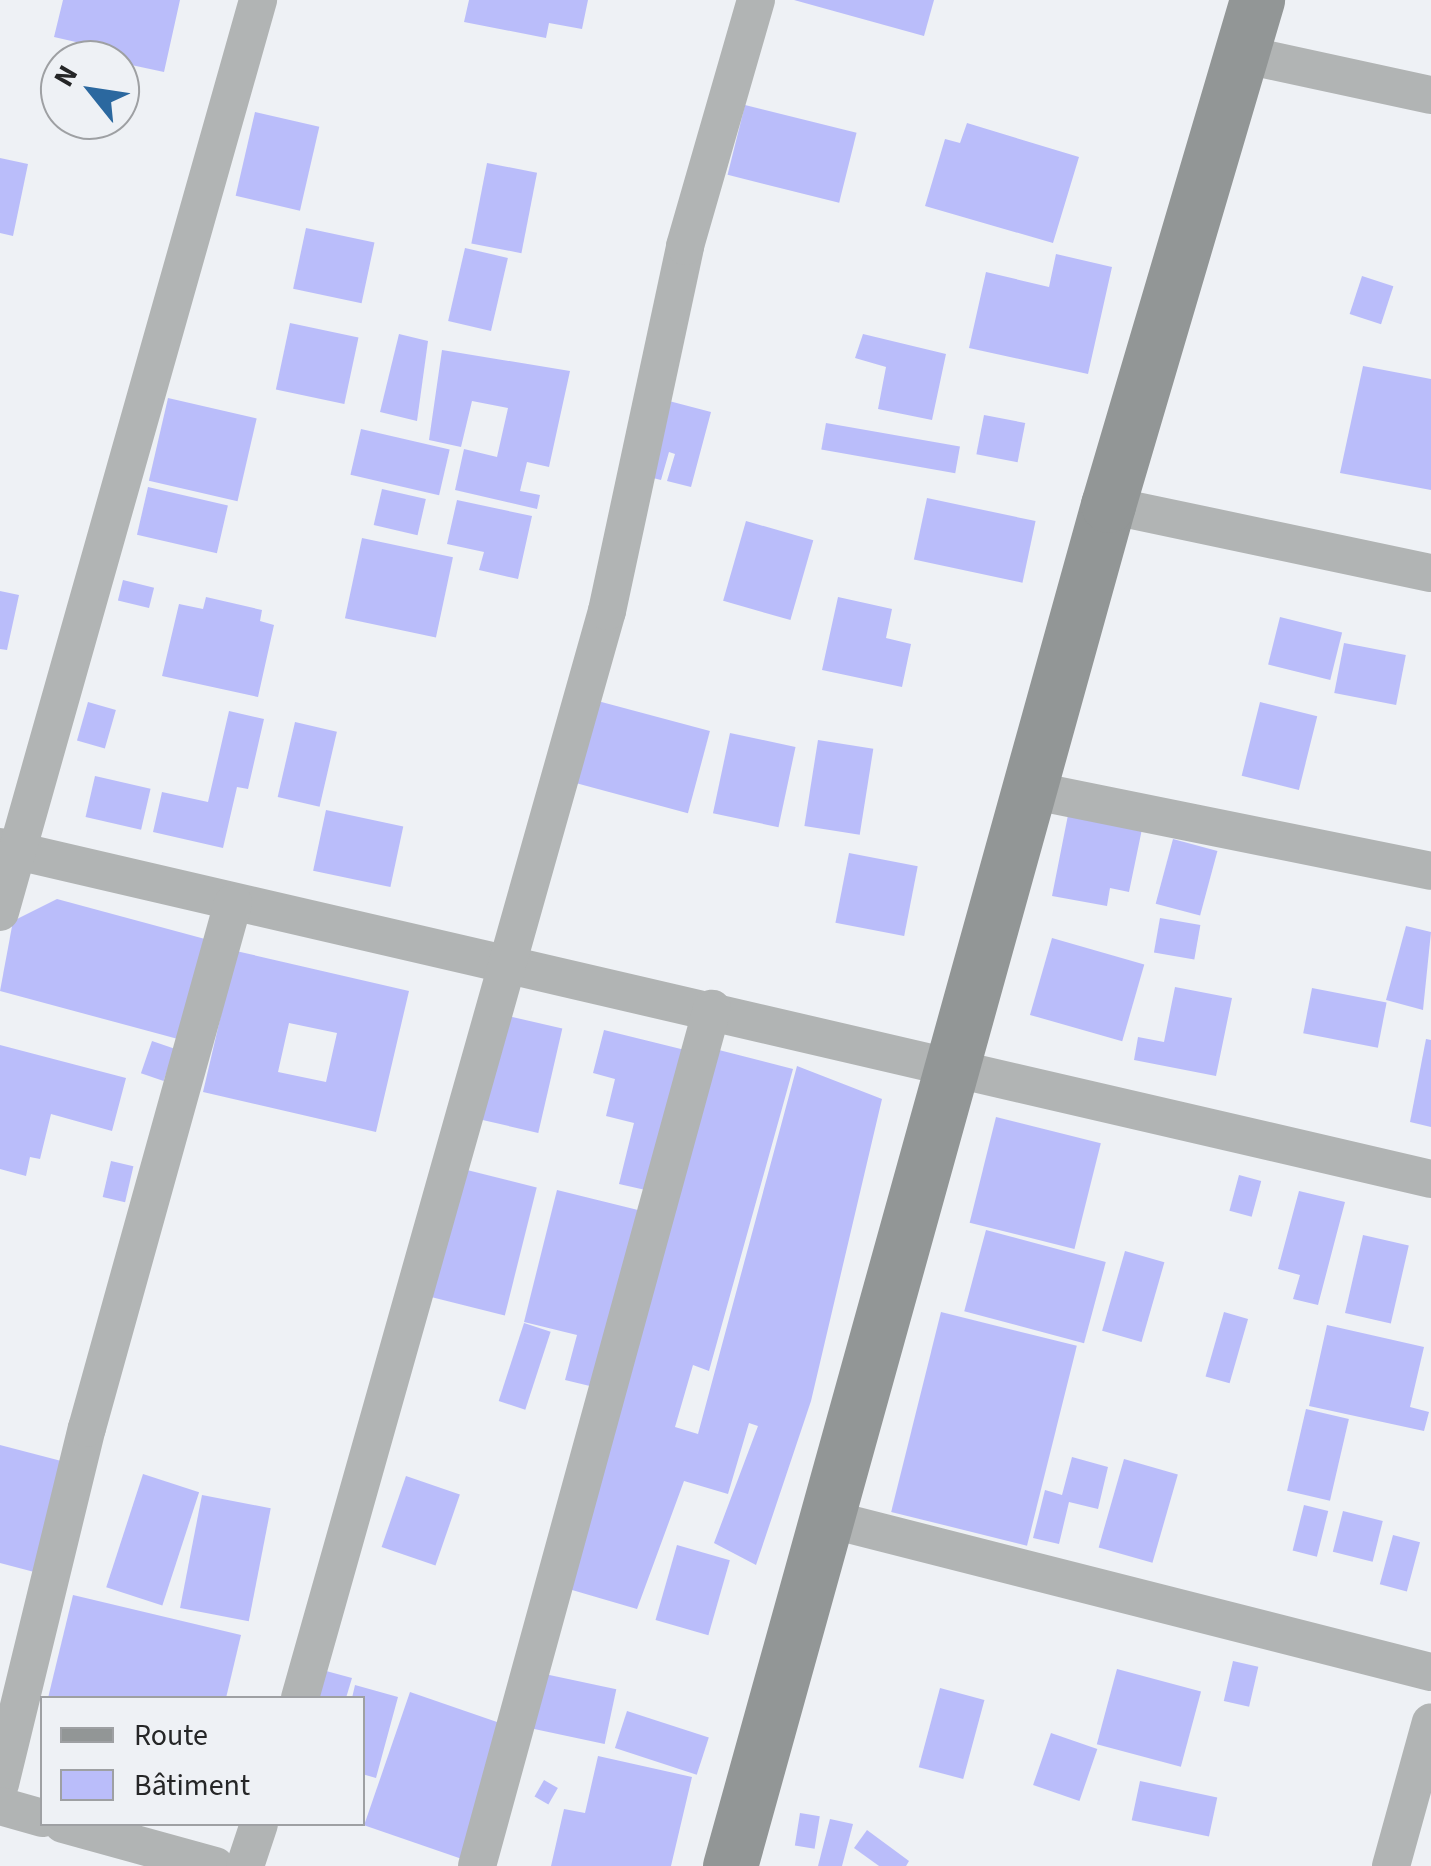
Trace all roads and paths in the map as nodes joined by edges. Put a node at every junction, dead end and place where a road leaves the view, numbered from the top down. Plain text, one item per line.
1 (258, 0) edge
2 (756, 0) edge
3 (1257, 0) edge
4 (1241, 54) junction
5 (1431, 95) edge
6 (1108, 504) junction
7 (1431, 573) edge
8 (1030, 790) junction
9 (9, 849) edge
10 (1431, 872) edge
11 (233, 903) junction
12 (0, 912) edge
13 (508, 970) junction
14 (712, 1009) junction
15 (954, 1069) junction
16 (1431, 1179) edge
17 (829, 1519) junction
18 (1431, 1672) edge
19 (301, 1696) edge
20 (1431, 1722) edge
21 (0, 1784) edge
22 (0, 1806) edge
23 (40, 1817) edge
24 (70, 1826) edge
25 (258, 1826) edge
26 (215, 1866) edge
27 (245, 1866) edge
28 (477, 1866) edge
29 (730, 1866) edge
30 (1391, 1866) edge

1 - 9 street
2 - 13 street
3 - 4 street
4 - 5 street
4 - 6 street
6 - 7 street
6 - 8 street
8 - 10 street
8 - 15 street
9 - 11 street
9 - 12 street
11 - 13 street
11 - 21 street
13 - 14 street
13 - 19 street
14 - 15 street
14 - 28 street
15 - 16 street
15 - 17 street
17 - 18 street
17 - 29 street
20 - 30 street
22 - 23 street
24 - 26 street
25 - 27 street

